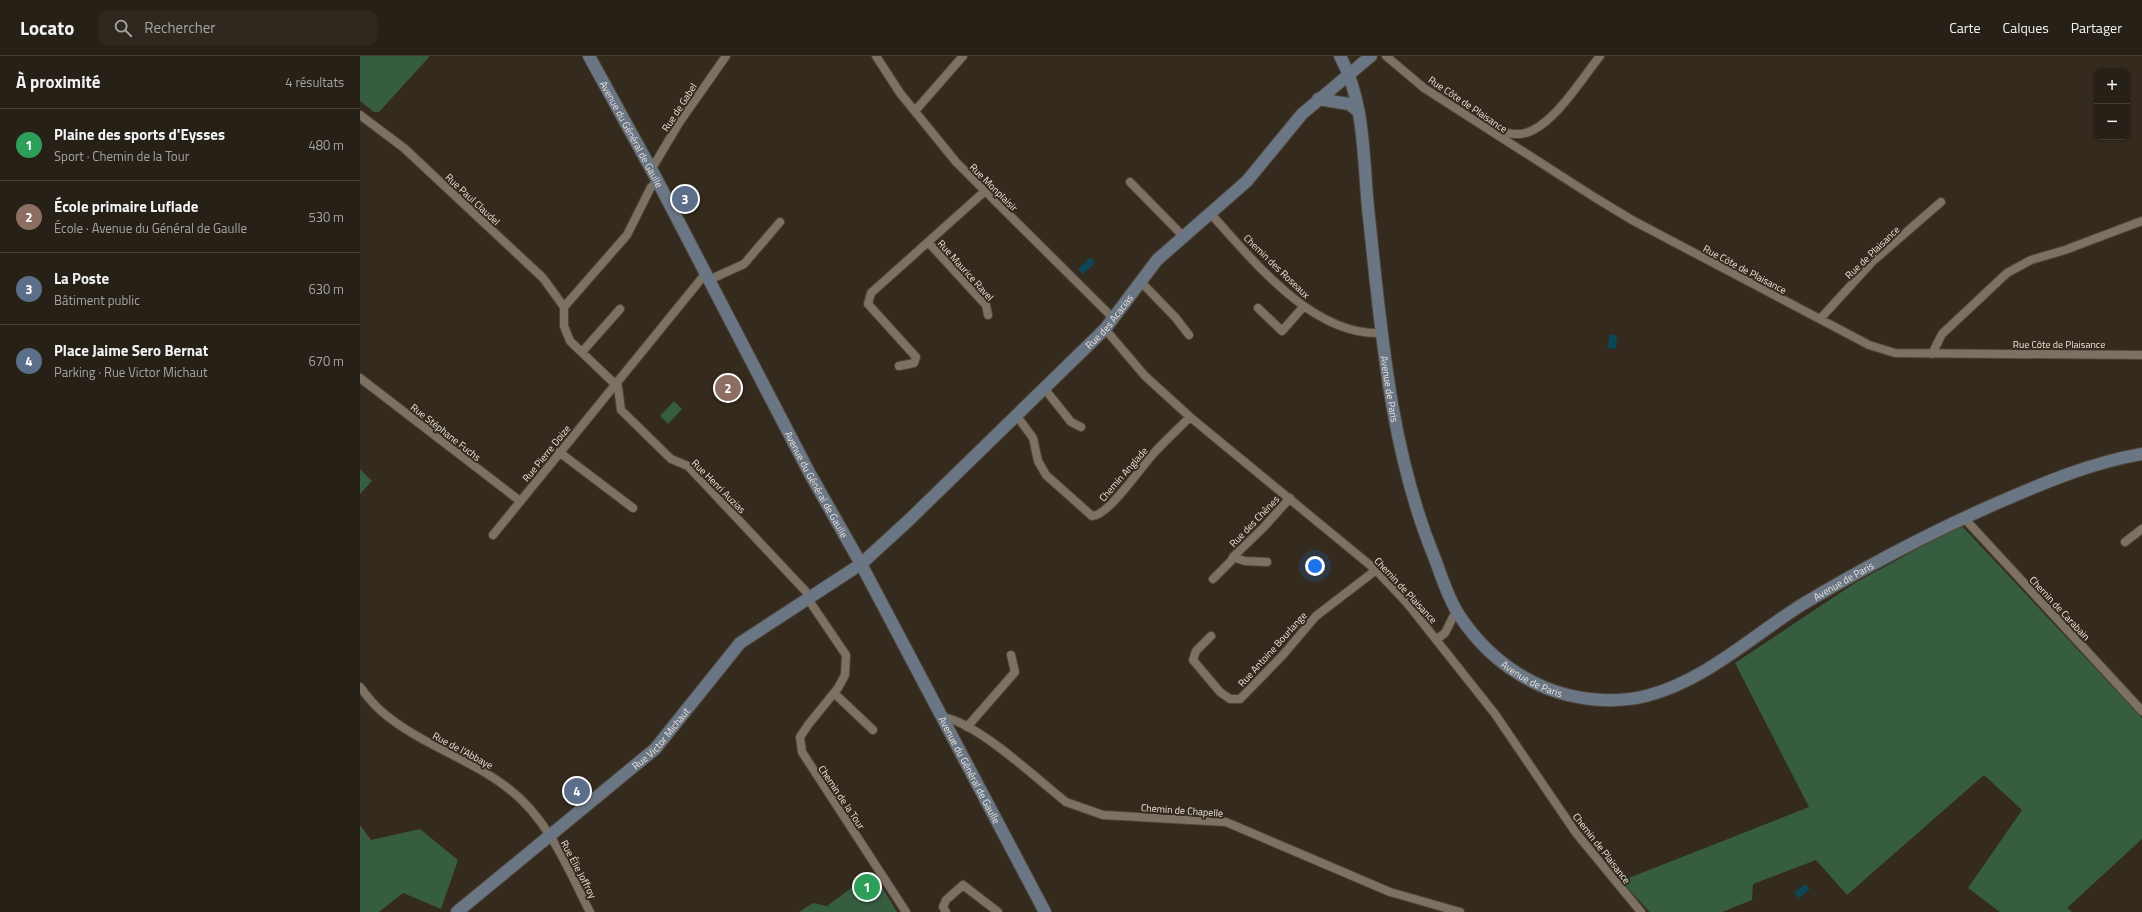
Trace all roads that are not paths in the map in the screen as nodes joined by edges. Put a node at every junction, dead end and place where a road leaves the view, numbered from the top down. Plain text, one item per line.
1 (589, 56) edge
2 (726, 56) edge
3 (876, 56) edge
4 (963, 56) edge
5 (1341, 56) edge
6 (1371, 56) edge
7 (1386, 56) edge
8 (1600, 56) edge
9 (1350, 74) junction
10 (1318, 99) junction
11 (915, 111) junction
12 (1358, 111) junction
13 (360, 115) edge
14 (1486, 128) junction
15 (651, 170) junction
16 (659, 182) junction
17 (1130, 182) dead end
18 (985, 191) junction
19 (1941, 202) dead end
20 (1210, 214) junction
21 (2142, 221) edge
22 (780, 222) dead end
23 (1183, 236) junction
24 (928, 242) junction
25 (708, 276) junction
26 (1141, 282) junction
27 (1304, 306) junction
28 (564, 307) junction
29 (1258, 308) dead end
30 (620, 309) dead end
31 (988, 315) dead end
32 (1114, 319) junction
33 (1820, 319) junction
34 (1105, 329) junction
35 (1382, 333) junction
36 (1189, 336) dead end
37 (582, 352) junction
38 (1932, 354) junction
39 (2142, 355) edge
40 (899, 366) dead end
41 (360, 378) edge
42 (614, 383) junction
43 (1044, 388) junction
44 (1016, 416) junction
45 (1190, 417) junction
46 (1081, 427) dead end
47 (559, 452) junction
48 (2142, 454) edge
49 (1290, 498) junction
50 (520, 501) junction
51 (633, 508) dead end
52 (1964, 518) junction
53 (2142, 529) edge
54 (494, 535) dead end
55 (2124, 542) dead end
56 (1233, 557) junction
57 (1267, 562) dead end
58 (862, 564) junction
59 (1376, 570) junction
60 (1213, 579) dead end
61 (809, 598) junction
62 (1460, 616) junction
63 (1211, 636) dead end
64 (1437, 639) junction
65 (1011, 655) dead end
66 (360, 687) edge
67 (834, 693) junction
68 (2142, 711) edge
69 (941, 717) junction
70 (967, 727) junction
71 (873, 730) dead end
72 (550, 836) junction
73 (457, 912) edge
74 (590, 912) edge
75 (906, 912) edge
76 (946, 912) edge
77 (998, 912) edge
78 (1045, 912) edge
79 (1460, 912) edge
80 (1640, 912) edge

1 - 15 main road, Avenue du Général de Gaulle
2 - 15 street, Rue de Gabel
3 - 11 street, Rue Monplaisir
4 - 11 street
5 - 6 main road
5 - 9 main road, Avenue de Paris
6 - 9 main road, Rue des Acacias
7 - 14 street, Rue Côte de Plaisance
8 - 14 street
9 - 10 main road, Rue des Acacias
9 - 12 main road, Avenue de Paris
10 - 12 main road
10 - 20 main road, Rue des Acacias
11 - 18 street, Rue Monplaisir
12 - 35 main road, Avenue de Paris
13 - 28 street, Rue Paul Claudel
14 - 33 street, Rue Côte de Plaisance
15 - 16 main road, Avenue du Général de Gaulle
16 - 25 main road, Avenue du Général de Gaulle
16 - 28 street
17 - 23 street
18 - 24 street, Rue Maurice Ravel
18 - 32 street, Rue Monplaisir
19 - 33 street, Rue de Plaisance
20 - 23 main road, Rue des Acacias
20 - 27 street, Chemin des Roseaux
21 - 38 street
22 - 25 street
23 - 26 main road, Rue des Acacias
24 - 31 street, Rue Maurice Ravel
24 - 40 street
25 - 42 street, Rue Pierre Doize
25 - 58 main road, Avenue du Général de Gaulle
26 - 32 main road, Rue des Acacias
26 - 36 street
27 - 29 street
27 - 35 street, Chemin des Roseaux
28 - 37 street, Rue Henri Auzias
30 - 37 street
32 - 34 main road, Rue des Acacias
33 - 38 street, Rue Côte de Plaisance
34 - 43 main road, Rue des Acacias
34 - 45 street, Chemin de Plaisance
35 - 62 main road, Avenue de Paris
37 - 42 street, Rue Henri Auzias
38 - 39 street, Rue Côte de Plaisance
41 - 50 street, Rue Stéphane Fuchs
42 - 47 street, Rue Pierre Doize
42 - 61 street, Rue Henri Auzias
43 - 44 main road, Rue des Acacias
43 - 46 street
44 - 45 street, Chemin Anglade
44 - 58 main road, Rue des Acacias
45 - 49 street, Chemin de Plaisance
47 - 50 street, Rue Pierre Doize
47 - 51 street
48 - 52 main road, Avenue de Paris
49 - 56 street, Rue des Chênes
49 - 59 street, Chemin de Plaisance
50 - 54 street, Rue Pierre Doize
52 - 62 main road, Avenue de Paris
52 - 68 street, Chemin de Carabain
53 - 55 street
56 - 57 street, Rue des Chênes
56 - 60 street, Rue des Chênes
58 - 61 main road, Rue Victor Michaut
58 - 69 main road, Avenue du Général de Gaulle
59 - 63 street, Rue Antoine Bourlange
59 - 64 street, Chemin de Plaisance
61 - 67 street, Chemin de la Tour
61 - 72 main road, Rue Victor Michaut
62 - 64 street
64 - 80 street, Chemin de Plaisance
65 - 70 street
66 - 72 street, Rue de l'Abbaye
67 - 71 street
67 - 75 street, Chemin de la Tour
69 - 70 street, Chemin de Chapelle
69 - 78 main road, Avenue du Général de Gaulle
70 - 79 street, Chemin de Chapelle
72 - 73 main road, Rue Victor Michaut
72 - 74 street, Rue Élie Joffroy
76 - 77 street

